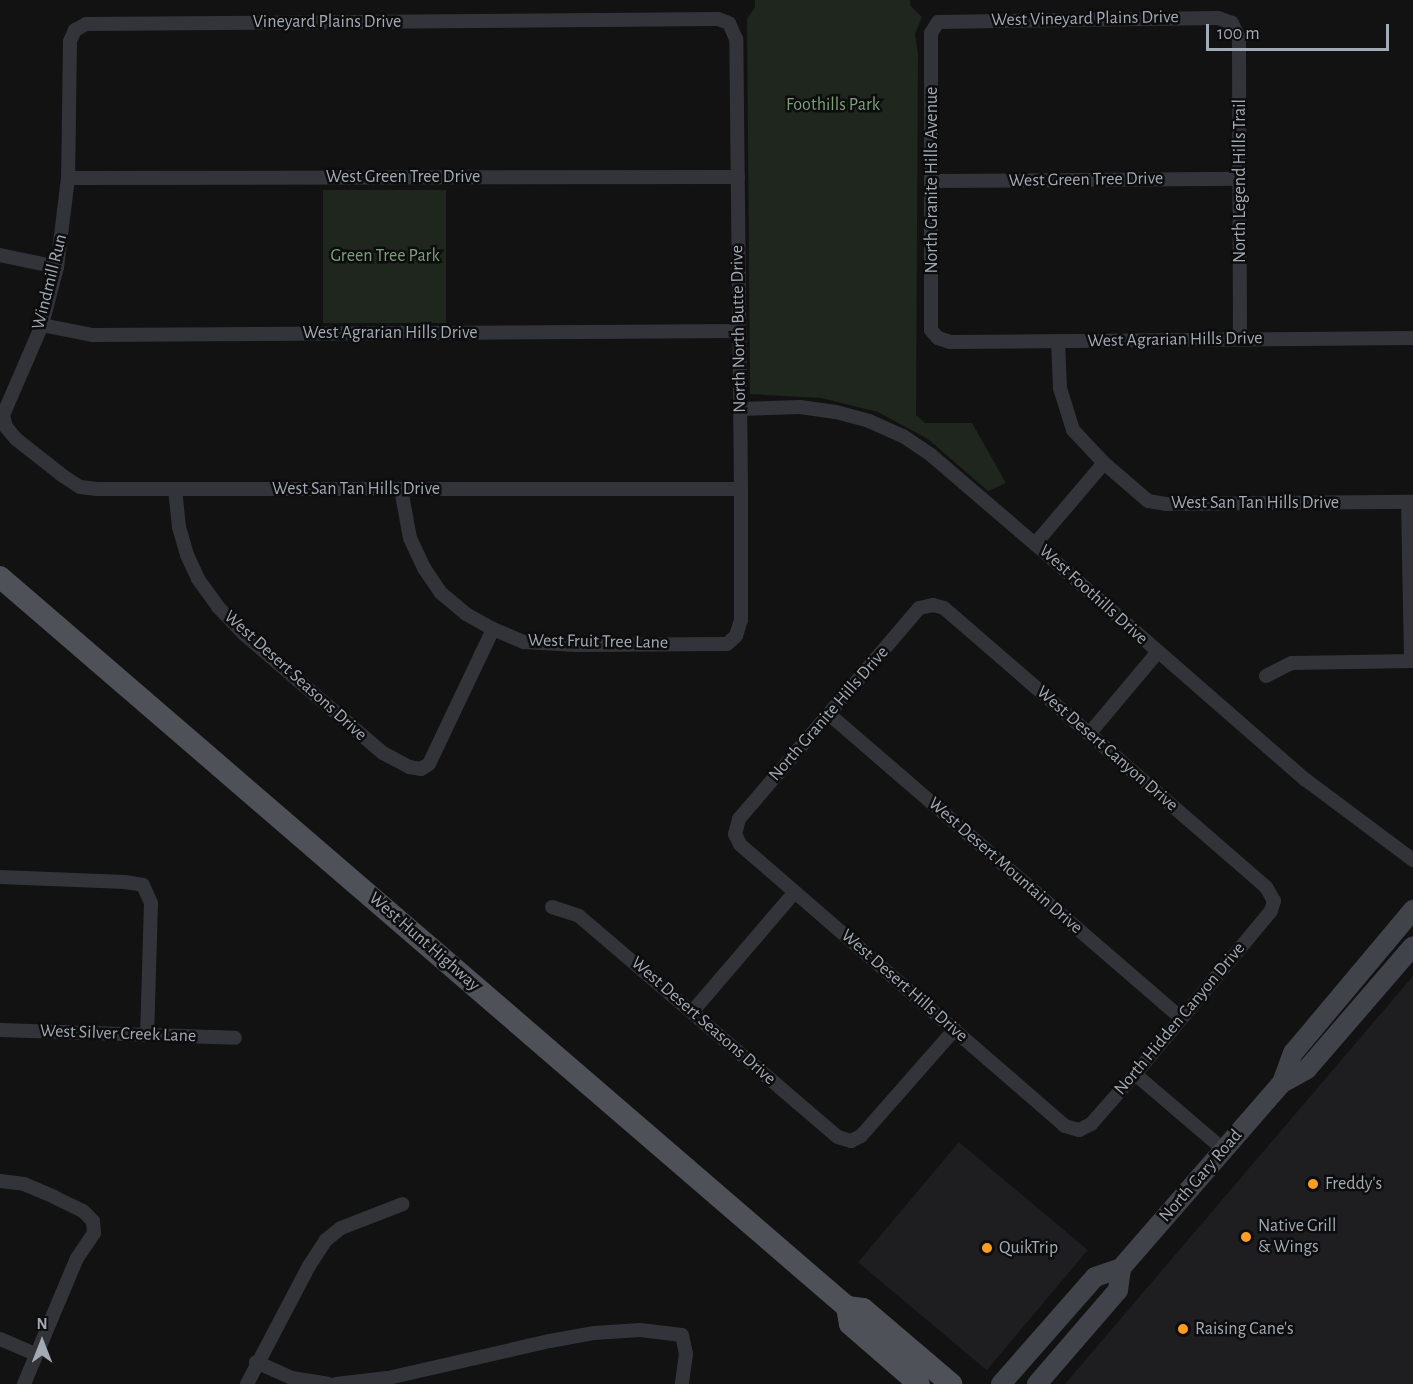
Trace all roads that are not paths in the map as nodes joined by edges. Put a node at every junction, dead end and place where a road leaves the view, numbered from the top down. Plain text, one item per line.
1 (938, 22) joint
2 (729, 23) joint
3 (1232, 23) joint
4 (738, 177) junction
5 (68, 178) junction
6 (1240, 179) junction
7 (932, 181) junction
8 (0, 255) edge
9 (57, 267) junction
10 (42, 325) junction
11 (739, 331) junction
12 (938, 338) joint
13 (1413, 338) edge
14 (1240, 339) junction
15 (1058, 341) junction
16 (740, 409) junction
17 (3, 415) joint
18 (1104, 463) junction
19 (175, 489) junction
20 (402, 489) junction
21 (741, 489) junction
22 (1411, 502) edge
23 (1035, 544) junction
24 (0, 577) edge
25 (933, 605) joint
26 (493, 629) junction
27 (735, 636) joint
28 (1157, 653) junction
29 (1412, 661) edge
30 (1266, 676) dead end
31 (830, 715) junction
32 (1089, 734) junction
33 (735, 834) joint
34 (1413, 861) edge
35 (0, 877) edge
36 (795, 892) junction
37 (1274, 901) joint
38 (552, 907) dead end
39 (1413, 910) edge
40 (1413, 946) edge
41 (692, 1012) junction
42 (1181, 1018) junction
43 (955, 1029) junction
44 (0, 1030) edge
45 (147, 1034) junction
46 (235, 1038) dead end
47 (1135, 1074) junction
48 (1282, 1083) junction
49 (1079, 1130) joint
50 (1224, 1150) junction
51 (0, 1181) edge
52 (403, 1204) dead end
53 (1121, 1268) junction
54 (1085, 1288) junction
55 (847, 1307) junction
56 (1082, 1332) junction
57 (0, 1339) edge
58 (35, 1354) junction
59 (256, 1362) junction
60 (24, 1384) edge
61 (247, 1384) edge
62 (328, 1384) edge
63 (336, 1384) edge
64 (682, 1384) edge
65 (919, 1384) edge
66 (951, 1384) edge
67 (1001, 1384) edge
68 (1037, 1384) edge

1 - 3 street, West Vineyard Plains Drive
1 - 7 street, North Granite Hills Avenue
2 - 4 street, North North Butte Drive
2 - 5 street, Vineyard Plains Drive
3 - 6 street, North Legend Hills Trail
4 - 5 street, West Green Tree Drive
4 - 11 street, North North Butte Drive
5 - 9 street, Windmill Run
6 - 7 street, West Green Tree Drive
6 - 14 street, North Legend Hills Trail
7 - 12 street, North Granite Hills Avenue
8 - 9 street
9 - 10 street, Windmill Run
10 - 11 street, West Agrarian Hills Drive
10 - 17 street, Windmill Run
11 - 16 street, North North Butte Drive
12 - 15 street, West Agrarian Hills Drive
13 - 14 street, West Agrarian Hills Drive
14 - 15 street, West Agrarian Hills Drive
15 - 18 street, West San Tan Hills Drive
16 - 21 street, North North Butte Drive
16 - 23 street, West Foothills Drive
17 - 19 street, West San Tan Hills Drive
18 - 22 street, West San Tan Hills Drive
18 - 23 street
19 - 20 street, West San Tan Hills Drive
19 - 26 street, West Desert Seasons Drive
20 - 21 street, West San Tan Hills Drive
20 - 26 street, West Fruit Tree Lane
21 - 27 street, North North Butte Drive
22 - 29 street
23 - 28 street, West Foothills Drive
24 - 55 main road, West Hunt Highway
25 - 31 street, North Granite Hills Drive
25 - 32 street, West Desert Canyon Drive
26 - 27 street, West Fruit Tree Lane
28 - 32 street
28 - 34 street, West Foothills Drive
29 - 30 street
31 - 33 street, North Granite Hills Drive
31 - 42 street, West Desert Mountain Drive
32 - 37 street, West Desert Canyon Drive
33 - 36 street, West Desert Hills Drive
35 - 45 street
36 - 41 street
36 - 43 street, West Desert Hills Drive
37 - 42 street, North Hidden Canyon Drive
38 - 41 street, West Desert Seasons Drive
39 - 48 main road, North Gary Road
40 - 48 main road, North Gary Road
41 - 43 street, West Desert Seasons Drive
42 - 47 street, North Hidden Canyon Drive
43 - 49 street, West Desert Hills Drive
44 - 45 street, West Silver Creek Lane
45 - 46 street, West Silver Creek Lane
47 - 49 street, North Hidden Canyon Drive
47 - 50 street
48 - 50 main road, North Gary Road
50 - 53 main road, North Gary Road
51 - 58 street
52 - 59 street
53 - 54 main road, North Gary Road
53 - 56 main road, North Gary Road
54 - 56 main road
54 - 67 main road, North Gary Road
55 - 65 main road, West Hunt Highway
55 - 66 main road, West Hunt Highway
56 - 68 main road, North Gary Road
57 - 58 street
58 - 60 street
59 - 61 street
59 - 62 street
63 - 64 street

